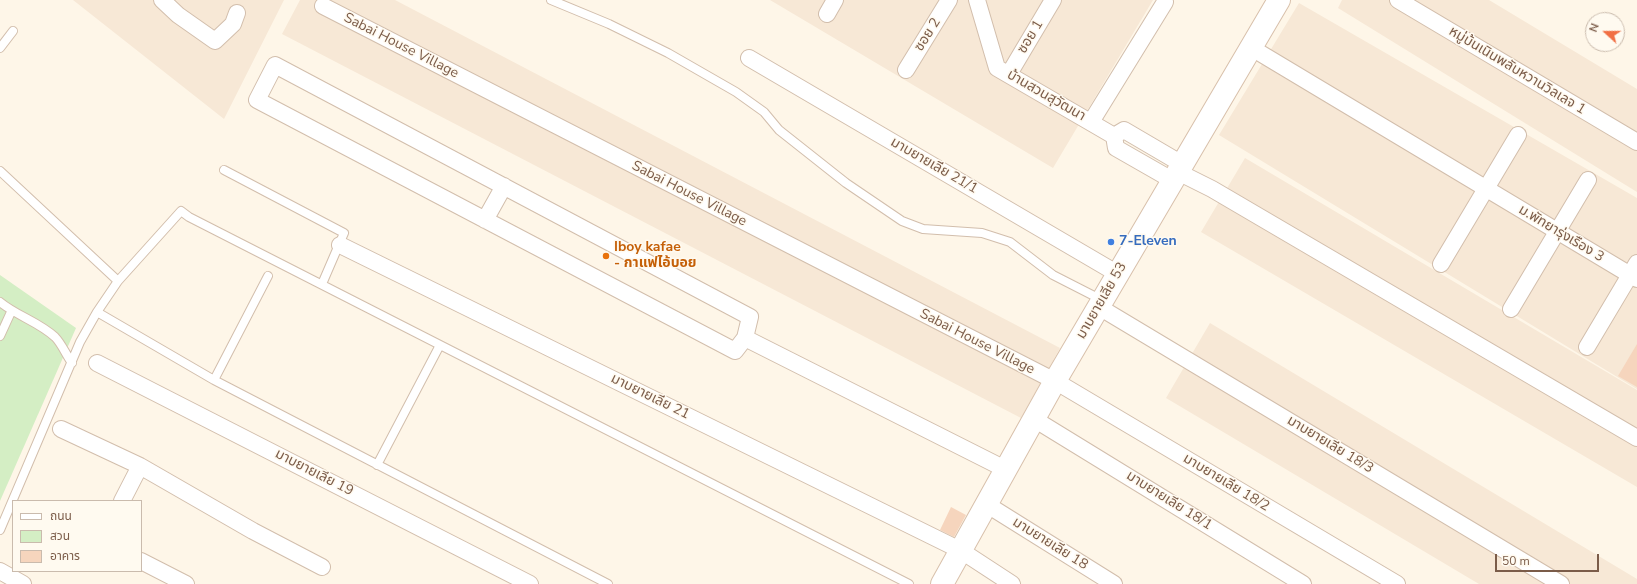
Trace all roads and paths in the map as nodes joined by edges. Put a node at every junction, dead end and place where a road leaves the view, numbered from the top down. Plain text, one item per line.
1 (162, 0) edge
2 (551, 0) edge
3 (835, 0) edge
4 (949, 0) edge
5 (978, 0) edge
6 (1053, 0) edge
7 (1398, 0) edge
8 (1275, 1) edge
9 (1164, 2) dead end
10 (324, 6) dead end
11 (237, 13) dead end
12 (827, 14) dead end
13 (13, 31) dead end
14 (1250, 47) junction
15 (0, 48) edge
16 (749, 58) dead end
17 (906, 70) dead end
18 (1009, 74) junction
19 (1091, 122) junction
20 (1518, 135) dead end
21 (1637, 142) edge
22 (224, 170) dead end
23 (0, 171) edge
24 (1177, 172) junction
25 (1588, 180) dead end
26 (504, 186) junction
27 (1486, 188) junction
28 (485, 220) junction
29 (1557, 231) junction
30 (340, 245) junction
31 (1441, 264) dead end
32 (1635, 272) edge
33 (1118, 274) junction
34 (268, 276) dead end
35 (118, 281) junction
36 (322, 284) junction
37 (0, 302) edge
38 (1101, 304) junction
39 (1511, 309) dead end
40 (11, 312) junction
41 (97, 312) junction
42 (0, 336) edge
43 (745, 338) junction
44 (440, 345) junction
45 (1587, 347) dead end
46 (72, 363) junction
47 (97, 363) dead end
48 (214, 380) junction
49 (1055, 382) junction
50 (1034, 419) junction
51 (61, 429) dead end
52 (1637, 438) edge
53 (377, 464) junction
54 (140, 466) junction
55 (1005, 469) junction
56 (13, 500) edge
57 (123, 500) edge
58 (12, 502) edge
59 (986, 504) junction
60 (0, 530) edge
61 (960, 550) junction
62 (142, 562) edge
63 (322, 567) dead end
64 (0, 571) edge
65 (23, 584) edge
66 (186, 584) edge
67 (530, 584) edge
68 (608, 584) edge
69 (909, 584) edge
70 (942, 584) edge
71 (1012, 584) edge
72 (1114, 584) edge
73 (1303, 584) edge
74 (1397, 584) edge
75 (1561, 584) edge

1 - 11 street
2 - 38 lane
3 - 12 street
4 - 17 street, ซอย 2
5 - 18 street, บ้านสวนสุวัฒนา
6 - 18 street, ซอย 1
7 - 21 street, หมู่บ้นเนินพลับหวานวิลเลจ 1
8 - 14 street, มาบยายเลีย 53
9 - 19 street
10 - 49 street, Sabai House Village
13 - 15 lane
14 - 24 street, มาบยายเลีย 53
14 - 27 street, ม.พัทยารุ่งเรือง 3
16 - 33 street, มาบยายเลีย 21/1
18 - 19 street, บ้านสวนสุวัฒนา
19 - 24 street, บ้านสวนสุวัฒนา
20 - 27 street
22 - 30 lane
23 - 35 lane
24 - 33 street, มาบยายเลีย 53
24 - 52 street
25 - 29 street
26 - 28 street
26 - 28 street
26 - 43 street
27 - 29 street, ม.พัทยารุ่งเรือง 3
27 - 31 street
28 - 43 street
29 - 32 street, ม.พัทยารุ่งเรือง 3
29 - 39 street
30 - 36 lane
30 - 61 street, มาบยายเลีย 21
32 - 45 street
33 - 38 street, มาบยายเลีย 53
34 - 48 lane
35 - 36 lane
35 - 41 lane
36 - 44 lane
37 - 40 lane
38 - 49 street, มาบยายเลีย 53
38 - 75 street, มาบยายเลีย 18/3
40 - 42 lane
40 - 46 lane
41 - 46 lane
41 - 48 lane
43 - 55 street
44 - 53 lane
44 - 69 lane
46 - 56 lane
47 - 67 street, มาบยายเลีย 19
48 - 53 lane
49 - 50 street, มาบยายเลีย 53
49 - 74 street, มาบยายเลีย 18/2
50 - 55 street, มาบยายเลีย 53
50 - 73 street, มาบยายเลีย 18/1
51 - 54 street
53 - 68 lane
54 - 57 street
54 - 63 street
55 - 59 street, มาบยายเลีย 53
58 - 60 lane
59 - 61 street, มาบยายเลีย 53
59 - 72 street, มาบยายเลีย 18
61 - 70 street, มาบยายเลีย 53
61 - 71 street, มาบยายเลีย 21
62 - 66 street
64 - 65 street

